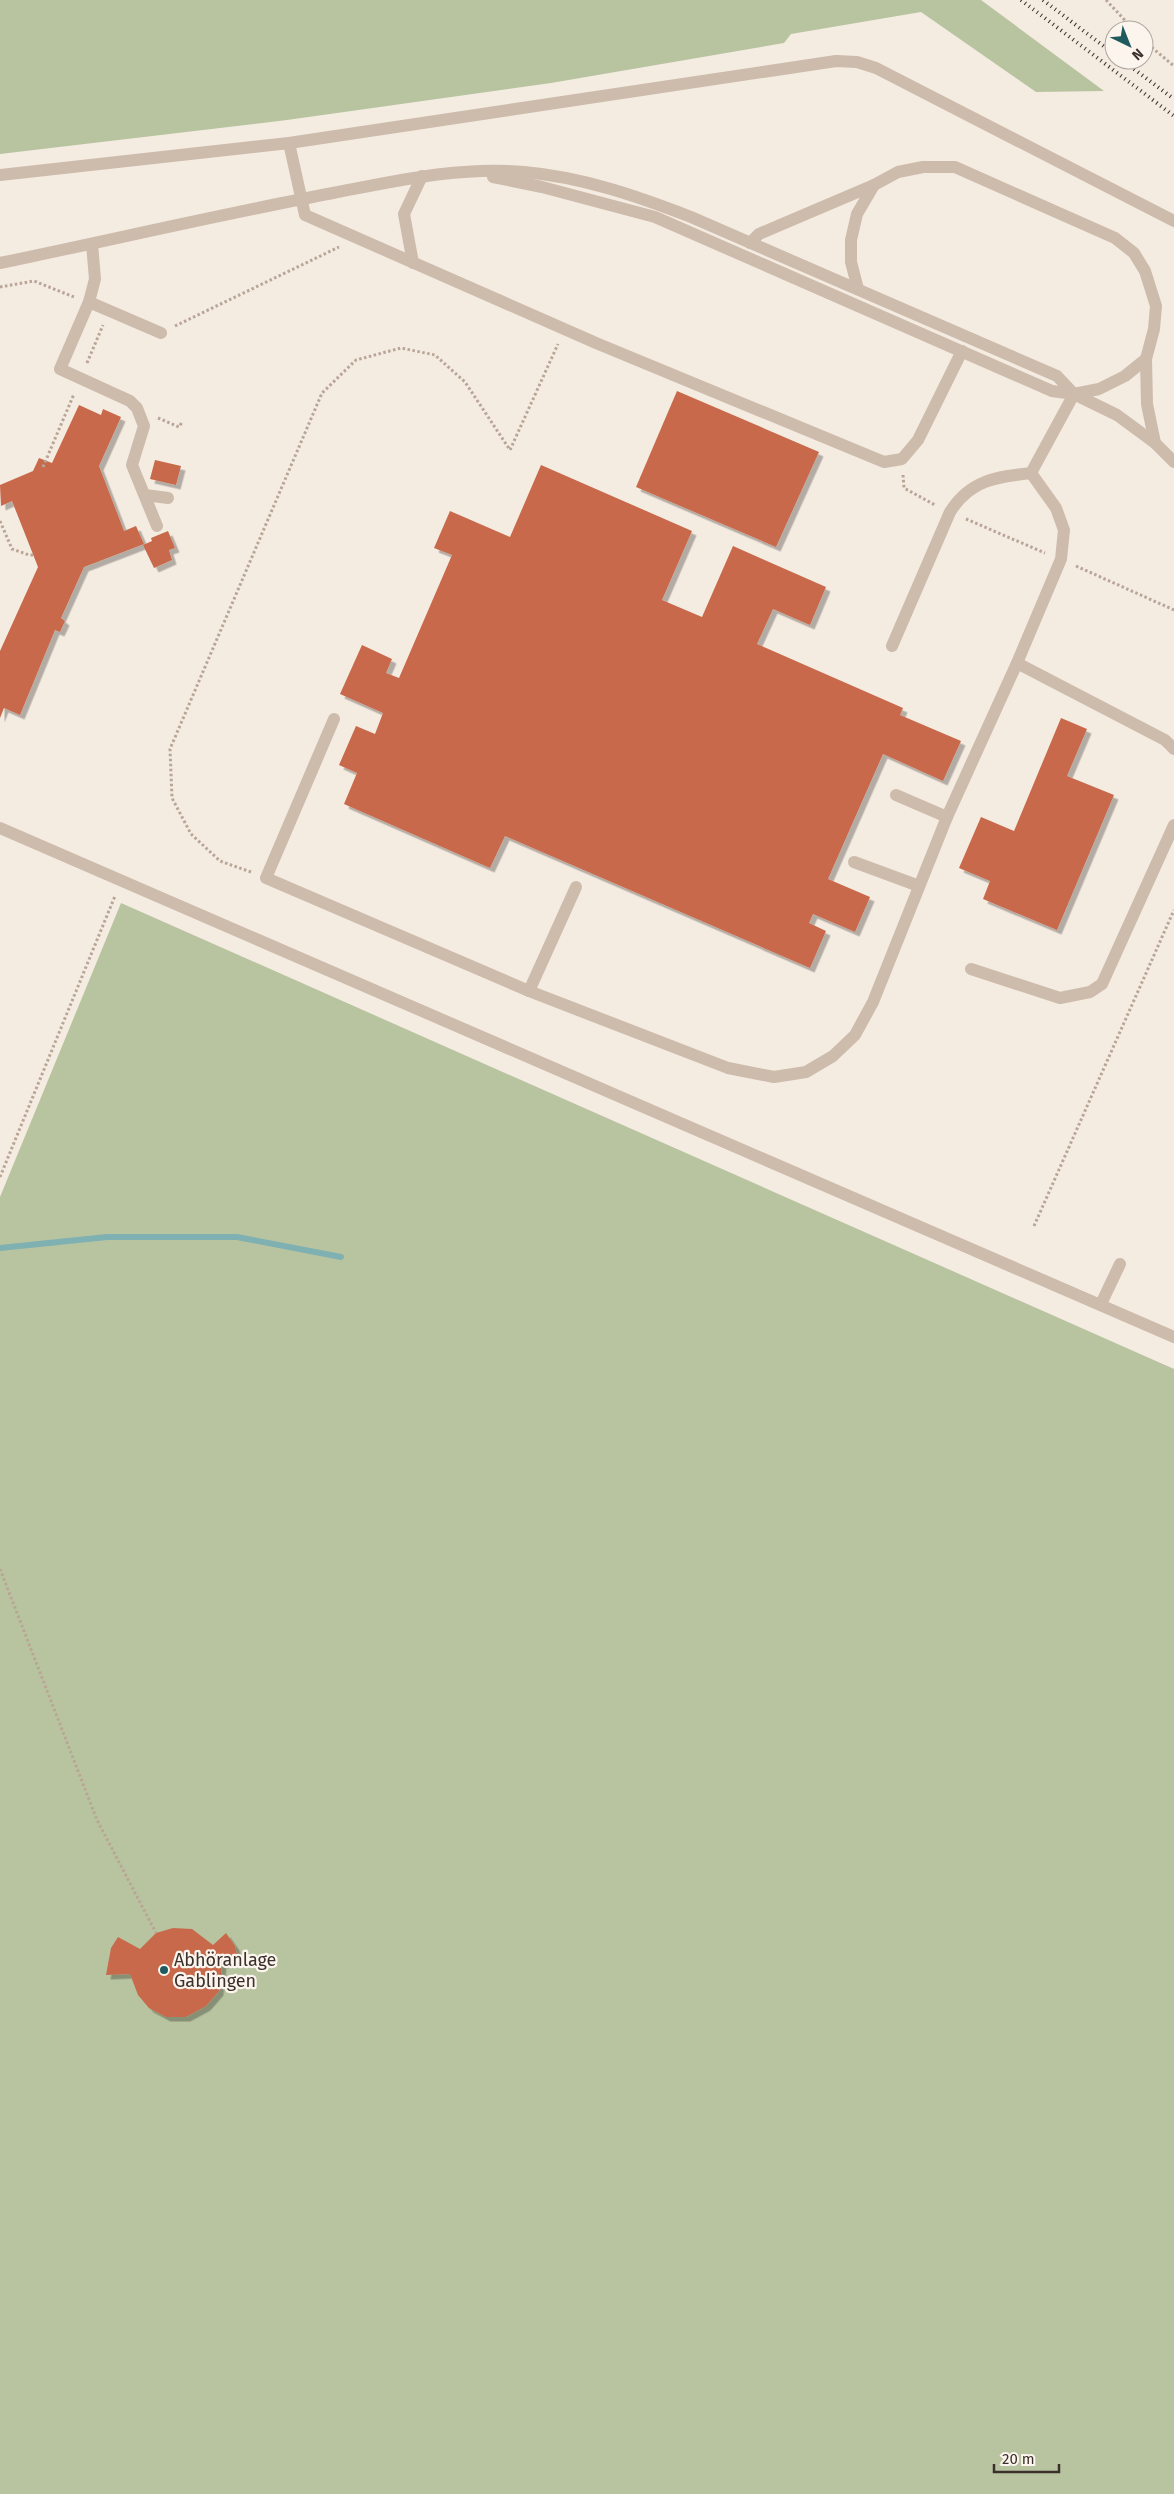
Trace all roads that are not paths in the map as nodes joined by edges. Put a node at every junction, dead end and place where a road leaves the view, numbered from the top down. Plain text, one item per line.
1 (289, 143) junction
2 (464, 172) junction
3 (0, 174) edge
4 (422, 176) junction
5 (874, 185) junction
6 (300, 199) junction
7 (1174, 221) edge
8 (750, 243) junction
9 (92, 244) junction
10 (0, 263) edge
11 (413, 263) junction
12 (858, 289) junction
13 (89, 302) junction
14 (160, 333) road end
15 (962, 351) junction
16 (1146, 359) junction
17 (1074, 394) junction
18 (1155, 443) junction
19 (1174, 462) edge
20 (1031, 473) junction
21 (144, 495) junction
22 (168, 498) dead end
23 (157, 526) dead end
24 (892, 646) dead end
25 (1017, 663) junction
26 (334, 719) dead end
27 (1174, 749) edge
28 (896, 795) dead end
29 (947, 817) junction
30 (1174, 825) edge
31 (0, 828) edge
32 (854, 862) dead end
33 (919, 886) junction
34 (576, 887) dead end
35 (971, 969) dead end
36 (529, 991) junction
37 (1120, 1264) dead end
38 (1101, 1304) junction
39 (1174, 1337) edge

1 - 3 lane
1 - 6 lane
1 - 7 lane
2 - 4 lane
2 - 8 lane
2 - 15 lane
4 - 6 lane
4 - 11 lane
5 - 8 lane
5 - 12 lane
5 - 16 lane
6 - 9 lane
6 - 11 lane
8 - 12 lane
9 - 10 lane
9 - 13 lane
11 - 15 lane
12 - 17 lane
13 - 14 lane
13 - 21 lane
15 - 17 lane
16 - 17 lane
16 - 18 lane
17 - 18 lane
17 - 20 lane
18 - 19 lane
20 - 24 lane
20 - 25 lane
21 - 22 lane
21 - 23 lane
25 - 27 lane
25 - 29 lane
26 - 36 lane
28 - 29 lane
29 - 33 lane
30 - 35 lane
31 - 38 lane
32 - 33 lane
33 - 36 lane
34 - 36 lane
37 - 38 lane
38 - 39 lane

